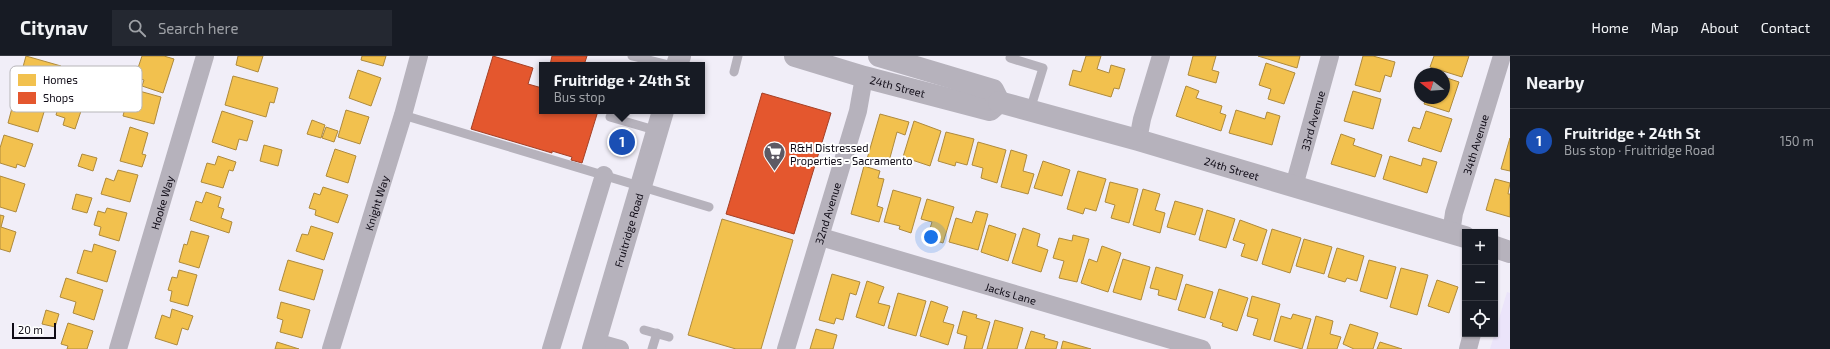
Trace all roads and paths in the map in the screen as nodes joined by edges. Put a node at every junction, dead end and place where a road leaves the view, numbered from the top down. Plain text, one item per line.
1 (205, 56) edge
2 (419, 56) edge
3 (632, 56) edge
4 (738, 56) edge
5 (795, 56) edge
6 (878, 56) edge
7 (1161, 56) edge
8 (1330, 56) edge
9 (1502, 56) edge
10 (1010, 58) dead end
11 (657, 62) edge
12 (734, 72) dead end
13 (864, 77) junction
14 (999, 102) junction
15 (1030, 111) junction
16 (403, 115) junction
17 (610, 117) dead end
18 (660, 121) edge
19 (1138, 140) junction
20 (604, 175) junction
21 (641, 186) junction
22 (1294, 186) junction
23 (709, 207) dead end
24 (1458, 235) edge
25 (821, 237) junction
26 (644, 330) dead end
27 (657, 333) junction
28 (669, 337) dead end
29 (1471, 337) edge
30 (594, 345) edge
31 (118, 349) edge
32 (330, 349) edge
33 (551, 349) edge
34 (620, 349) edge
35 (652, 349) edge
36 (786, 349) edge
37 (1202, 349) edge
38 (1468, 349) edge

1 - 31 street, Hooke Way
2 - 16 street, Knight Way
3 - 11 lane
4 - 12 lane
5 - 13 street, 24th Street
6 - 14 street, 24th Street
7 - 19 street
8 - 22 street, 33rd Avenue
9 - 24 street, 34th Avenue
10 - 15 lane
13 - 14 street, 24th Street
13 - 25 street, 32nd Avenue
14 - 15 street, 24th Street
15 - 19 street, 24th Street
16 - 20 lane
16 - 32 street, Knight Way
17 - 18 lane
18 - 21 street, Fruitridge Road
19 - 22 street, 24th Street
20 - 21 lane
20 - 33 street
21 - 23 lane
21 - 30 street, Fruitridge Road
22 - 24 street, 24th Street
25 - 36 street, 32nd Avenue
25 - 37 street, Jacks Lane
26 - 27 lane
27 - 28 lane
27 - 35 lane
29 - 38 street
30 - 34 street

